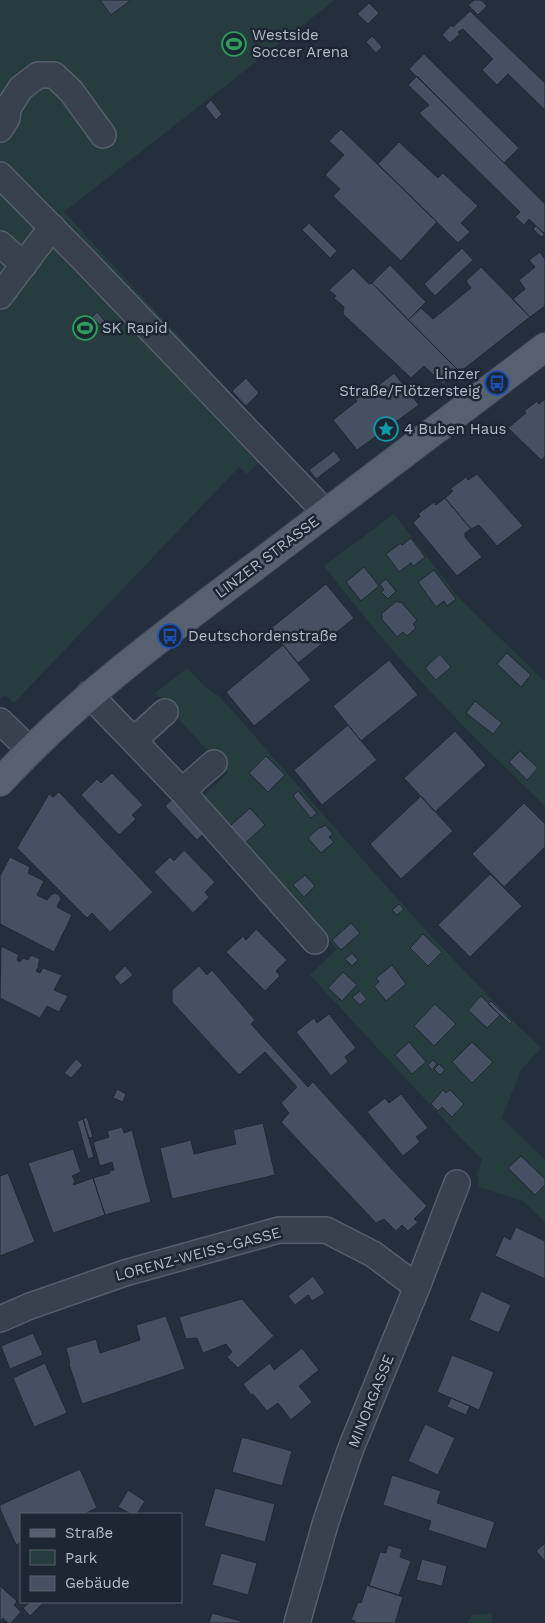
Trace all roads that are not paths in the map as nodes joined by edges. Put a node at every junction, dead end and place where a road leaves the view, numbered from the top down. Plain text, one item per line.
1 (0, 129) edge
2 (103, 134) dead end
3 (0, 175) edge
4 (52, 227) junction
5 (0, 244) edge
6 (24, 265) junction
7 (0, 296) edge
8 (545, 346) edge
9 (326, 513) junction
10 (90, 694) junction
11 (165, 712) dead end
12 (0, 721) edge
13 (134, 740) junction
14 (30, 750) junction
15 (214, 763) dead end
16 (0, 782) edge
17 (182, 791) junction
18 (315, 941) dead end
19 (457, 1183) dead end
20 (417, 1287) junction
21 (0, 1320) edge
22 (297, 1623) edge

1 - 2 street
3 - 4 street
4 - 6 street
4 - 9 street
5 - 6 street
6 - 7 street
8 - 9 main road, LINZER STRASSE
9 - 10 main road, LINZER STRASSE
10 - 13 street
10 - 14 main road, LINZER STRASSE
11 - 13 street
12 - 14 street
13 - 17 street
14 - 16 main road, LINZER STRASSE
15 - 17 street
17 - 18 street
19 - 20 street, MINORGASSE
20 - 21 street, LORENZ-WEISS-GASSE
20 - 22 street, MINORGASSE

